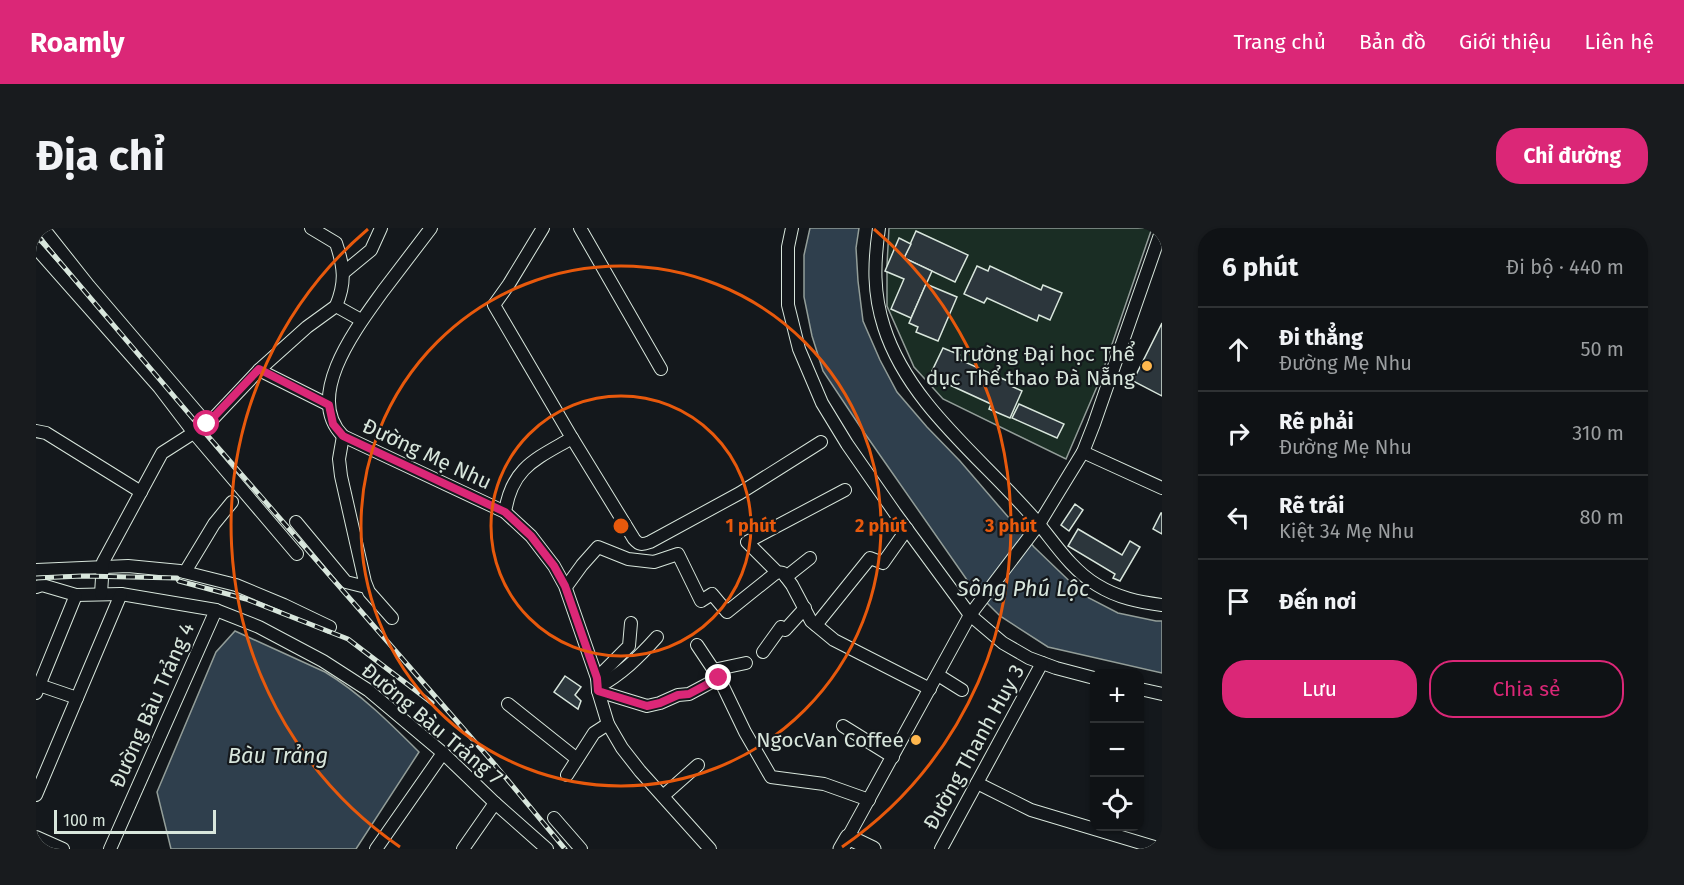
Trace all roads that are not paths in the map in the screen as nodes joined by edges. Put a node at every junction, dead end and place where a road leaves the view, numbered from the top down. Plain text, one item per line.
1 (43, 228) edge
2 (311, 228) edge
3 (381, 228) edge
4 (431, 228) edge
5 (543, 228) edge
6 (580, 228) edge
7 (792, 228) edge
8 (879, 228) edge
9 (1162, 229) edge
10 (36, 248) edge
11 (343, 273) junction
12 (336, 306) junction
13 (362, 321) junction
14 (259, 369) junction
15 (661, 369) dead end
16 (329, 405) junction
17 (207, 424) junction
18 (39, 433) edge
19 (194, 433) junction
20 (343, 436) junction
21 (573, 438) junction
22 (821, 442) dead end
23 (1083, 452) junction
24 (1162, 488) edge
25 (845, 490) dead end
26 (141, 492) junction
27 (232, 502) dead end
28 (505, 512) junction
29 (296, 522) dead end
30 (1039, 524) junction
31 (907, 530) junction
32 (297, 554) dead end
33 (810, 558) dead end
34 (102, 564) junction
35 (36, 570) edge
36 (185, 572) junction
37 (782, 574) junction
38 (36, 586) edge
39 (366, 587) junction
40 (566, 587) junction
41 (101, 594) junction
42 (121, 594) junction
43 (76, 595) junction
44 (1162, 605) edge
45 (805, 608) junction
46 (216, 610) junction
47 (970, 615) junction
48 (392, 618) dead end
49 (631, 623) dead end
50 (816, 624) junction
51 (330, 627) dead end
52 (657, 637) dead end
53 (697, 645) dead end
54 (763, 652) dead end
55 (746, 663) dead end
56 (1042, 663) junction
57 (716, 674) junction
58 (938, 675) junction
59 (1090, 677) edge
60 (598, 686) junction
61 (38, 689) edge
62 (930, 689) junction
63 (962, 690) dead end
64 (1144, 690) edge
65 (1162, 694) edge
66 (77, 698) junction
67 (508, 704) dead end
68 (608, 724) junction
69 (843, 726) dead end
70 (443, 753) junction
71 (893, 757) junction
72 (577, 759) junction
73 (698, 765) dead end
74 (567, 775) dead end
75 (977, 783) junction
76 (36, 795) edge
77 (663, 796) junction
78 (869, 800) junction
79 (495, 803) junction
80 (554, 818) dead end
81 (1090, 825) edge
82 (1111, 831) edge
83 (36, 837) edge
84 (844, 843) edge
85 (63, 849) edge
86 (110, 849) edge
87 (376, 849) edge
88 (464, 849) edge
89 (547, 849) edge
90 (581, 849) edge
91 (710, 849) edge
92 (873, 849) edge
93 (941, 849) edge
94 (1161, 849) edge

1 - 17 street
2 - 11 street
3 - 11 street
4 - 13 street
5 - 21 street
6 - 15 street
7 - 31 street
8 - 30 street
9 - 23 street
10 - 19 street
11 - 12 street
12 - 13 street
12 - 14 street
13 - 16 street
14 - 16 street
14 - 17 street
16 - 20 street, Đường Mẹ Nhu
17 - 19 street
18 - 26 street
19 - 26 street
19 - 32 street
20 - 28 street, Đường Mẹ Nhu
20 - 39 street, Đường Mẹ Nhu
21 - 22 street
21 - 28 street
23 - 24 street
23 - 30 street
25 - 37 street
26 - 34 street
27 - 36 street
28 - 40 street, Đường Mẹ Nhu
29 - 39 street
30 - 44 street
30 - 47 street
31 - 47 street
31 - 50 street
33 - 37 street
34 - 35 street
34 - 36 street
34 - 41 street
36 - 51 street
37 - 40 street
37 - 45 street
38 - 43 street, Đường Bàu Trảng 7
39 - 48 street, Đường Mẹ Nhu
40 - 60 street, Đường Mẹ Nhu
41 - 42 street, Đường Bàu Trảng 7
41 - 43 street, Đường Bàu Trảng 7
42 - 46 street, Đường Bàu Trảng 7
42 - 66 street
43 - 61 street
45 - 50 street
45 - 54 street
46 - 70 street, Đường Bàu Trảng 7
46 - 86 street, Đường Bàu Trảng 4
47 - 56 street
47 - 58 street
49 - 60 street
50 - 62 street
52 - 60 street
53 - 57 street
55 - 57 street
56 - 59 street
56 - 75 street, Đường Thanh Huy 3
57 - 60 street
57 - 78 street
58 - 62 street
58 - 63 street
60 - 68 street, Đường Mẹ Nhu
61 - 66 street
62 - 71 street
64 - 65 street
66 - 76 street
67 - 72 street
68 - 72 street
68 - 77 street, Đường Mẹ Nhu
69 - 71 street
70 - 79 street, Đường Bàu Trảng 7
70 - 87 street
71 - 78 street
72 - 74 street
73 - 77 street
75 - 81 street
75 - 93 street, Đường Thanh Huy 3
77 - 91 street, Đường Mẹ Nhu
78 - 84 street
79 - 88 street
79 - 89 street, Đường Bàu Trảng 7
80 - 90 street
82 - 94 street
83 - 85 street
84 - 92 main road

